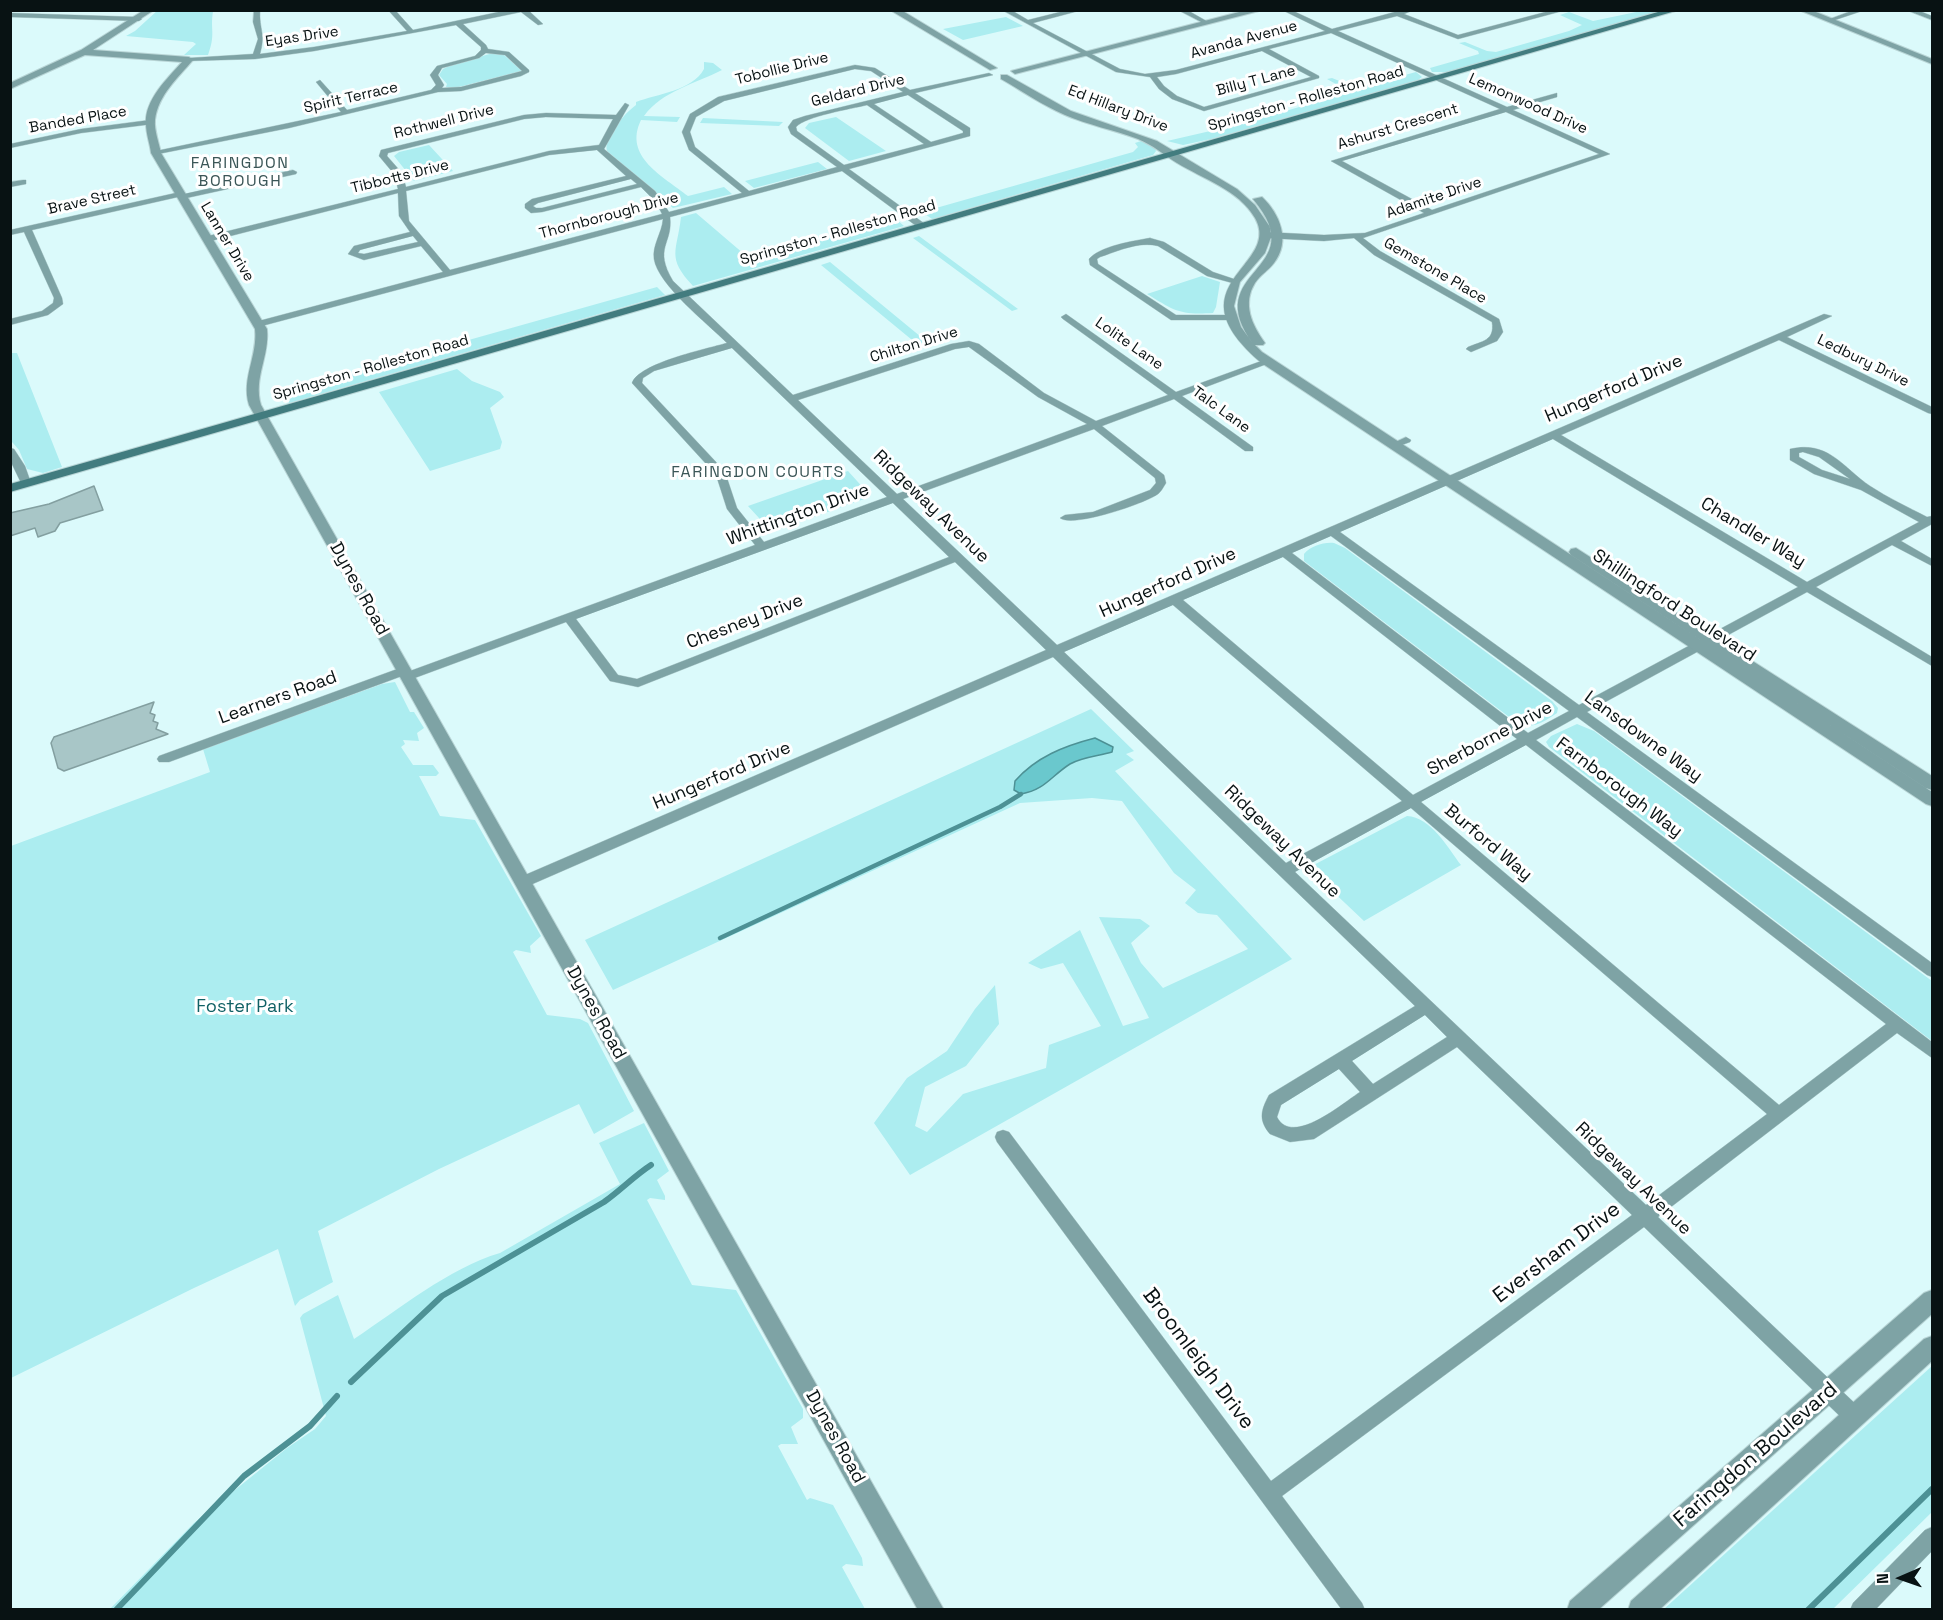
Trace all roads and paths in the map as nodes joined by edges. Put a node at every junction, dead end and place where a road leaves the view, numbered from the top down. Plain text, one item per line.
1 (150, 10) edge
2 (257, 10) edge
3 (391, 10) edge
4 (522, 10) edge
5 (894, 10) edge
6 (1005, 10) edge
7 (1079, 10) edge
8 (1181, 10) edge
9 (1243, 10) edge
10 (1259, 10) edge
11 (1285, 10) edge
12 (1411, 10) edge
13 (1563, 10) edge
14 (1676, 10) edge
15 (1803, 10) edge
16 (1815, 10) edge
17 (1862, 10) edge
18 (1909, 10) edge
19 (1399, 14) junction
20 (10, 15) edge
21 (1932, 18) edge
22 (139, 19) junction
23 (1833, 19) junction
24 (1027, 22) junction
25 (1204, 22) junction
26 (458, 23) junction
27 (540, 24) dead end
28 (412, 32) junction
29 (1332, 32) junction
30 (1263, 49) junction
31 (485, 51) junction
32 (84, 52) junction
33 (1083, 52) junction
34 (255, 57) junction
35 (1932, 57) edge
36 (189, 60) junction
37 (1932, 62) edge
38 (1004, 71) junction
39 (1153, 76) junction
40 (1439, 78) junction
41 (320, 82) dead end
42 (10, 87) edge
43 (437, 90) junction
44 (910, 93) junction
45 (1554, 95) dead end
46 (868, 103) junction
47 (625, 105) dead end
48 (1506, 109) junction
49 (345, 112) junction
50 (616, 117) junction
51 (150, 122) junction
52 (967, 134) joint
53 (929, 144) junction
54 (10, 146) edge
55 (600, 147) junction
56 (156, 153) junction
57 (1177, 154) junction
58 (1606, 154) joint
59 (843, 168) junction
60 (293, 172) dead end
61 (631, 177) junction
62 (23, 182) dead end
63 (10, 185) edge
64 (641, 185) junction
65 (402, 190) junction
66 (570, 192) junction
67 (747, 193) junction
68 (181, 195) junction
69 (579, 201) junction
70 (1431, 213) junction
71 (666, 215) junction
72 (922, 226) junction
73 (27, 229) junction
74 (10, 233) edge
75 (415, 233) junction
76 (1264, 234) junction
77 (1278, 236) junction
78 (1356, 236) junction
79 (207, 239) junction
80 (423, 243) junction
81 (448, 273) junction
82 (1236, 280) junction
83 (684, 295) junction
84 (1827, 316) dead end
85 (1066, 317) dead end
86 (1230, 318) junction
87 (10, 322) edge
88 (258, 324) junction
89 (1780, 337) junction
90 (734, 344) junction
91 (1471, 349) dead end
92 (1267, 362) junction
93 (1176, 395) junction
94 (792, 399) junction
95 (1932, 411) edge
96 (261, 417) junction
97 (1095, 424) junction
98 (1554, 435) junction
99 (1400, 442) junction
100 (1249, 449) dead end
101 (10, 451) edge
102 (1454, 478) junction
103 (26, 483) junction
104 (10, 488) edge
105 (1865, 488) junction
106 (895, 498) junction
107 (1065, 518) dead end
108 (1930, 520) edge
109 (1332, 531) junction
110 (1893, 541) junction
111 (762, 546) junction
112 (1284, 552) junction
113 (958, 557) junction
114 (1932, 563) edge
115 (1808, 587) junction
116 (1175, 600) junction
117 (569, 618) junction
118 (1705, 643) junction
119 (1056, 651) junction
120 (1932, 662) edge
121 (406, 673) junction
122 (1578, 711) junction
123 (1526, 740) junction
124 (164, 759) dead end
125 (1932, 784) edge
126 (1932, 800) edge
127 (1412, 802) junction
128 (1286, 870) junction
129 (523, 882) junction
130 (1932, 971) edge
131 (1427, 1006) junction
132 (1898, 1024) junction
133 (1460, 1037) junction
134 (1932, 1051) edge
135 (1340, 1059) junction
136 (1371, 1093) junction
137 (1778, 1114) junction
138 (1003, 1137) dead end
139 (1645, 1216) junction
140 (1932, 1300) edge
141 (1932, 1347) edge
142 (1829, 1392) junction
143 (1855, 1416) junction
144 (1271, 1493) junction
145 (1932, 1537) edge
146 (932, 1610) edge
147 (1355, 1610) edge
148 (1579, 1610) edge
149 (1641, 1610) edge
150 (1860, 1610) edge

1 - 22 street
2 - 34 street
3 - 28 street
4 - 26 street, Eyas Drive
4 - 27 street
5 - 38 street, Ed Hillary Drive
6 - 24 street, Avanda Avenue
7 - 24 street
8 - 25 street
9 - 25 street
10 - 25 street
11 - 29 street, Lemonwood Drive
12 - 19 street, Avanda Avenue
13 - 19 street
14 - 40 main road, Springston - Rolleston Road
15 - 23 street
16 - 23 street
17 - 23 street
18 - 21 street
19 - 29 street, Avanda Avenue
20 - 22 street
22 - 32 street
23 - 35 street
23 - 37 street
24 - 33 street, Avanda Avenue
25 - 33 street
26 - 28 street, Eyas Drive
26 - 31 street
28 - 34 street, Eyas Drive
29 - 30 street, Avanda Avenue
29 - 40 street, Lemonwood Drive
30 - 39 street, Avanda Avenue
30 - 39 street, Billy T Lane
31 - 43 street
31 - 43 street, Spirit Terrace
32 - 36 street, Eyas Drive
32 - 42 street
33 - 38 street
33 - 39 street, Avanda Avenue
34 - 36 street, Eyas Drive
36 - 51 street
38 - 44 street, Geldard Drive
38 - 57 street, Ed Hillary Drive
40 - 48 street, Lemonwood Drive
40 - 57 main road, Springston - Rolleston Road
41 - 49 street
43 - 49 street, Spirit Terrace
44 - 46 street, Geldard Drive
44 - 52 street, Tobollie Drive
44 - 67 street, Tobollie Drive
45 - 48 street
46 - 53 street
46 - 59 street, Geldard Drive
47 - 50 street
48 - 58 street, Lemonwood Drive
48 - 70 street, Ashurst Crescent
49 - 56 street, Spirit Terrace
50 - 55 street
50 - 65 street, Rothwell Drive
51 - 54 street, Banded Place
51 - 56 street, Lanner Drive
52 - 53 street, Thornborough Drive
53 - 59 street, Thornborough Drive
55 - 61 street
55 - 65 street, Tibbotts Drive
56 - 68 street, Lanner Drive
57 - 72 main road, Springston - Rolleston Road
57 - 76 street
57 - 77 street
58 - 70 street, Adamite Drive
59 - 67 street, Thornborough Drive
59 - 72 street, Geldard Drive
60 - 68 street, Brave Street
61 - 64 street
61 - 66 street
62 - 63 street
64 - 69 street
64 - 71 street
65 - 75 street, Rothwell Drive
65 - 79 street, Tibbotts Drive
66 - 69 street
66 - 69 street
67 - 71 street, Thornborough Drive
68 - 73 street, Brave Street
68 - 79 street, Lanner Drive
70 - 78 street, Adamite Drive
71 - 81 street, Thornborough Drive
71 - 83 street, Ridgeway Avenue
72 - 83 main road, Springston - Rolleston Road
73 - 74 street, Brave Street
73 - 87 street
75 - 80 street, Rothwell Drive
75 - 80 street
76 - 77 street, Adamite Drive
76 - 82 street
77 - 78 street, Adamite Drive
77 - 99 street, Shillingford Boulevard
78 - 91 street, Gemstone Place
79 - 88 street, Lanner Drive
80 - 81 street, Rothwell Drive
81 - 88 street, Thornborough Drive
82 - 86 street
82 - 86 street
83 - 90 street, Ridgeway Avenue
83 - 96 main road, Springston - Rolleston Road
84 - 89 street, Hungerford Drive
85 - 93 street, Lolite Lane
86 - 92 street, Shillingford Boulevard
88 - 96 street, Lanner Drive
89 - 95 street, Ledbury Drive
89 - 98 street, Hungerford Drive
90 - 94 street, Ridgeway Avenue
90 - 111 street
92 - 93 street, Whittington Drive
92 - 99 street, Shillingford Boulevard
93 - 97 street, Whittington Drive
93 - 100 street, Talc Lane
94 - 97 street, Chilton Drive
94 - 106 street, Ridgeway Avenue
96 - 103 main road, Springston - Rolleston Road
96 - 121 street, Dynes Road
97 - 106 street, Whittington Drive
97 - 107 street, Chilton Drive
98 - 102 street, Hungerford Drive
98 - 115 street, Chandler Way
99 - 102 street, Shillingford Boulevard
101 - 103 street
102 - 109 street, Hungerford Drive
102 - 118 street, Shillingford Boulevard
103 - 104 main road, Springston - Rolleston Road
105 - 105 street
105 - 108 street
106 - 111 street, Whittington Drive
106 - 113 street, Ridgeway Avenue
108 - 110 street, Sherborne Drive
109 - 112 street, Hungerford Drive
109 - 122 street, Lansdowne Way
110 - 114 street
110 - 115 street, Sherborne Drive
111 - 117 street, Whittington Drive
112 - 116 street, Hungerford Drive
112 - 123 street, Farnborough Way
113 - 117 street, Chesney Drive
113 - 119 street, Ridgeway Avenue
115 - 118 street, Sherborne Drive
115 - 120 street, Chandler Way
116 - 119 street, Hungerford Drive
116 - 127 street, Burford Way
117 - 121 street, Whittington Drive
118 - 122 street, Sherborne Drive
118 - 125 street, Shillingford Boulevard
118 - 126 street, Shillingford Boulevard
119 - 128 street, Ridgeway Avenue
119 - 129 street, Hungerford Drive
121 - 124 street, Learners Road
121 - 129 street, Dynes Road
122 - 123 street, Sherborne Drive
122 - 130 street, Lansdowne Way
123 - 127 street, Sherborne Drive
123 - 132 street, Farnborough Way
127 - 128 street, Sherborne Drive
127 - 137 street, Burford Way
128 - 131 street, Ridgeway Avenue
129 - 146 street, Dynes Road
131 - 133 street, Ridgeway Avenue
131 - 135 street
132 - 134 street, Farnborough Way
132 - 137 street, Eversham Drive
133 - 136 street
133 - 139 street, Ridgeway Avenue
135 - 136 street
135 - 136 street
137 - 139 street, Eversham Drive
138 - 144 street, Broomleigh Drive
139 - 142 street, Ridgeway Avenue
139 - 144 street, Eversham Drive
140 - 142 street, Faringdon Boulevard
141 - 143 street, Faringdon Boulevard
142 - 143 street, Ridgeway Avenue
142 - 148 street, Faringdon Boulevard
143 - 149 street, Faringdon Boulevard
144 - 147 street, Broomleigh Drive
145 - 150 street

